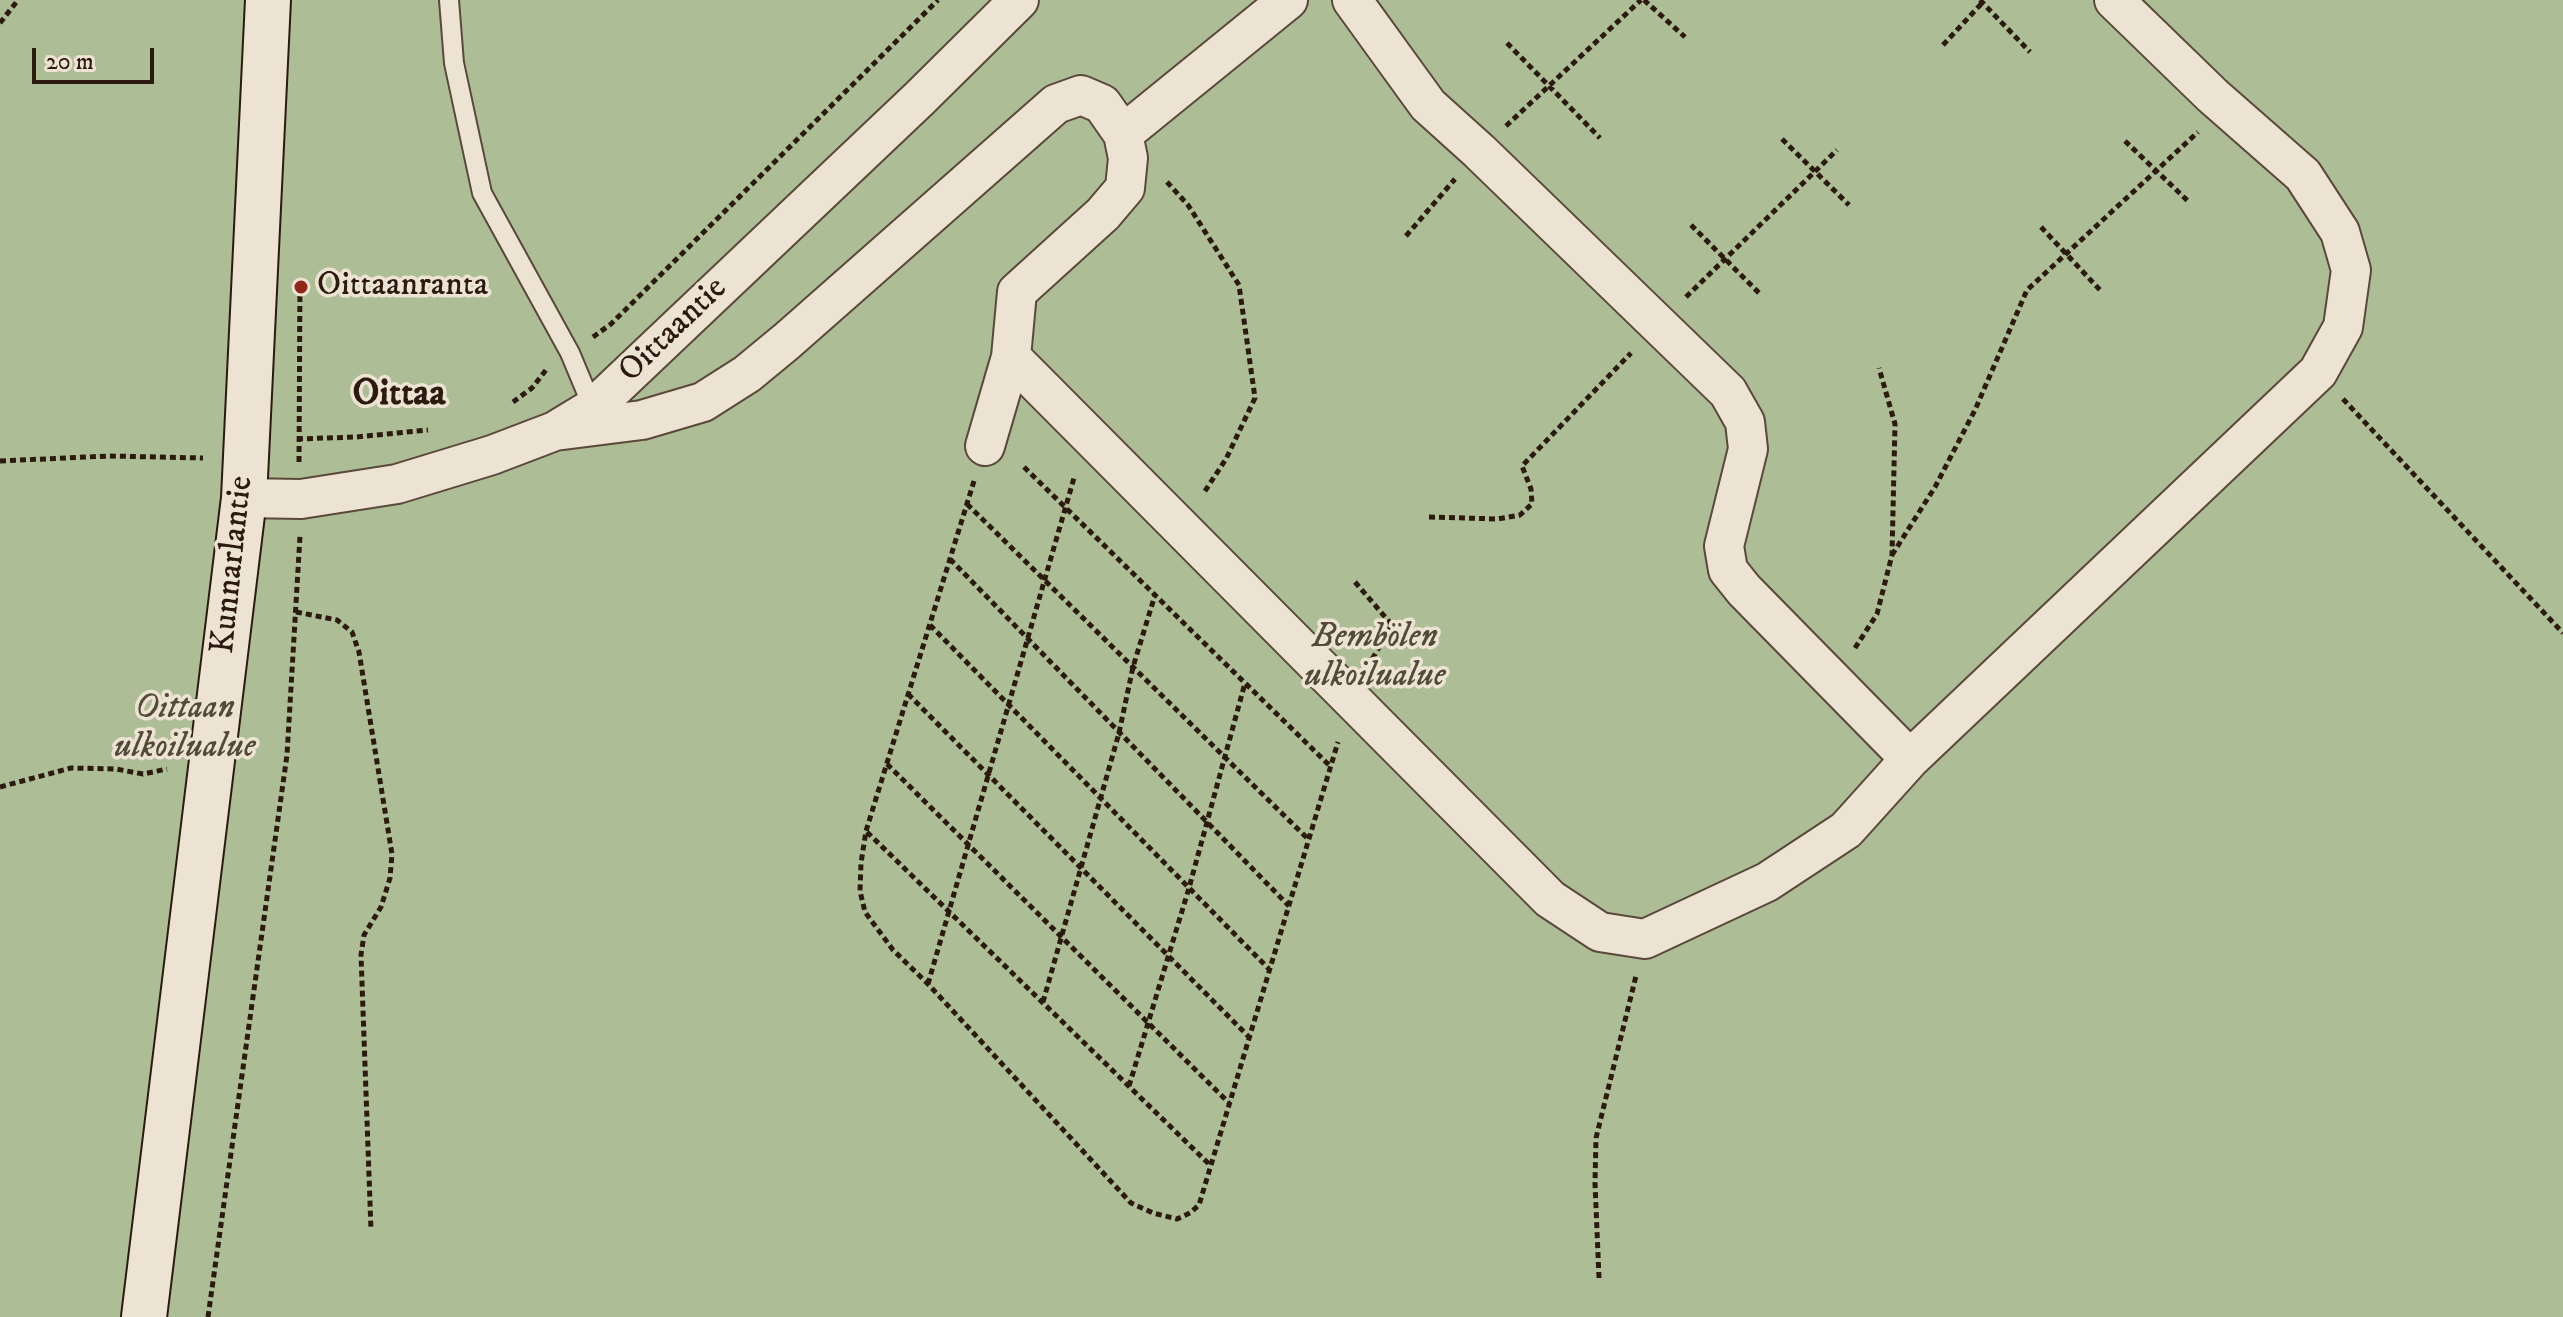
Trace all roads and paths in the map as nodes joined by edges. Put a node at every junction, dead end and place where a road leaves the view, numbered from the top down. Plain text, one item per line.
1 (18, 0) edge
2 (268, 0) edge
3 (449, 0) edge
4 (938, 0) edge
5 (1019, 0) edge
6 (1288, 0) edge
7 (1352, 0) edge
8 (1642, 0) edge
9 (2114, 0) edge
10 (1982, 1) edge
11 (0, 23) edge
12 (1685, 37) dead end
13 (1507, 43) dead end
14 (1943, 45) dead end
15 (2030, 52) dead end
16 (1549, 86) junction
17 (2225, 107) junction
18 (1123, 134) junction
19 (1600, 138) dead end
20 (1782, 139) dead end
21 (2125, 141) dead end
22 (1479, 151) junction
23 (2156, 171) junction
24 (2189, 202) dead end
25 (1849, 205) dead end
26 (1691, 225) dead end
27 (2041, 227) dead end
28 (1406, 236) dead end
29 (2066, 254) junction
30 (2100, 290) dead end
31 (1760, 294) dead end
32 (570, 353) junction
33 (1011, 357) junction
34 (1879, 368) dead end
35 (2318, 372) junction
36 (508, 405) dead end
37 (593, 408) junction
38 (440, 426) dead end
39 (555, 431) junction
40 (1089, 435) junction
41 (297, 439) dead end
42 (985, 446) joint
43 (0, 461) edge
44 (1522, 466) dead end
45 (1024, 467) dead end
46 (245, 478) junction
47 (301, 499) junction
48 (967, 504) junction
49 (1065, 506) junction
50 (1429, 517) dead end
51 (1181, 526) junction
52 (1892, 555) junction
53 (950, 559) junction
54 (1044, 579) junction
55 (1355, 582) dead end
56 (1155, 595) junction
57 (296, 612) junction
58 (930, 625) junction
59 (2563, 633) edge
60 (1029, 638) junction
61 (1133, 667) junction
62 (1827, 675) junction
63 (1245, 683) junction
64 (908, 694) junction
65 (1351, 697) junction
66 (1010, 705) junction
67 (1119, 733) junction
68 (1224, 756) junction
69 (1910, 759) junction
70 (887, 764) junction
71 (1330, 766) junction
72 (171, 768) dead end
73 (990, 775) junction
74 (0, 787) edge
75 (1100, 798) junction
76 (1206, 822) junction
77 (866, 831) junction
78 (1308, 839) junction
79 (969, 845) junction
80 (1080, 867) junction
81 (1189, 888) junction
82 (1289, 906) junction
83 (950, 911) junction
84 (1060, 936) junction
85 (1645, 939) junction
86 (1169, 956) junction
87 (1269, 969) junction
88 (928, 984) junction
89 (1043, 1002) junction
90 (1149, 1024) junction
91 (1249, 1037) junction
92 (1129, 1086) junction
93 (1229, 1103) junction
94 (1211, 1165) junction
95 (371, 1230) dead end
96 (1599, 1278) dead end
97 (144, 1317) edge
98 (208, 1317) edge

1 - 11 path
2 - 46 main road, Kunnarlantie
3 - 32 lane
4 - 32 path
5 - 37 street, Oittaantie
6 - 18 street
7 - 22 street
8 - 12 path
8 - 16 path
9 - 17 street
10 - 14 path
10 - 15 path
13 - 16 path
16 - 19 path
16 - 22 path
17 - 23 path
17 - 35 street
18 - 33 street
18 - 39 street
18 - 51 path
20 - 25 path
21 - 23 path
22 - 28 path
22 - 62 street
23 - 24 path
23 - 29 path
26 - 31 path
27 - 29 path
29 - 30 path
29 - 52 path
32 - 36 path
32 - 37 lane
33 - 40 street
33 - 42 street
34 - 52 path
35 - 59 path
35 - 69 street
37 - 39 street, Oittaantie
38 - 41 path
39 - 47 street, Oittaantie
40 - 49 path
40 - 51 street
42 - 48 path
43 - 46 path
44 - 50 path
45 - 49 path
46 - 47 street, Oittaantie
46 - 97 main road, Kunnarlantie
47 - 57 path
48 - 53 path
48 - 54 path
49 - 54 path
49 - 56 path
51 - 65 street
52 - 62 path
53 - 58 path
53 - 60 path
54 - 60 path
54 - 61 path
55 - 65 path
56 - 61 path
56 - 63 path
57 - 95 path
57 - 98 path
58 - 64 path
58 - 66 path
60 - 66 path
60 - 67 path
61 - 67 path
61 - 68 path
62 - 69 street
63 - 68 path
63 - 71 path
64 - 70 path
64 - 73 path
65 - 71 path
65 - 85 street
66 - 73 path
66 - 75 path
67 - 75 path
67 - 76 path
68 - 76 path
68 - 78 path
69 - 85 street
70 - 77 path
70 - 79 path
71 - 78 path
72 - 74 path
73 - 79 path
73 - 80 path
75 - 80 path
75 - 81 path
76 - 81 path
76 - 82 path
77 - 83 path
77 - 88 path
78 - 82 path
79 - 83 path
79 - 84 path
80 - 84 path
80 - 86 path
81 - 86 path
81 - 87 path
82 - 87 path
83 - 88 path
83 - 89 path
84 - 89 path
84 - 90 path
85 - 96 path
86 - 90 path
86 - 91 path
87 - 91 path
88 - 94 path
89 - 92 path
90 - 92 path
90 - 93 path
91 - 93 path
92 - 94 path
93 - 94 path

